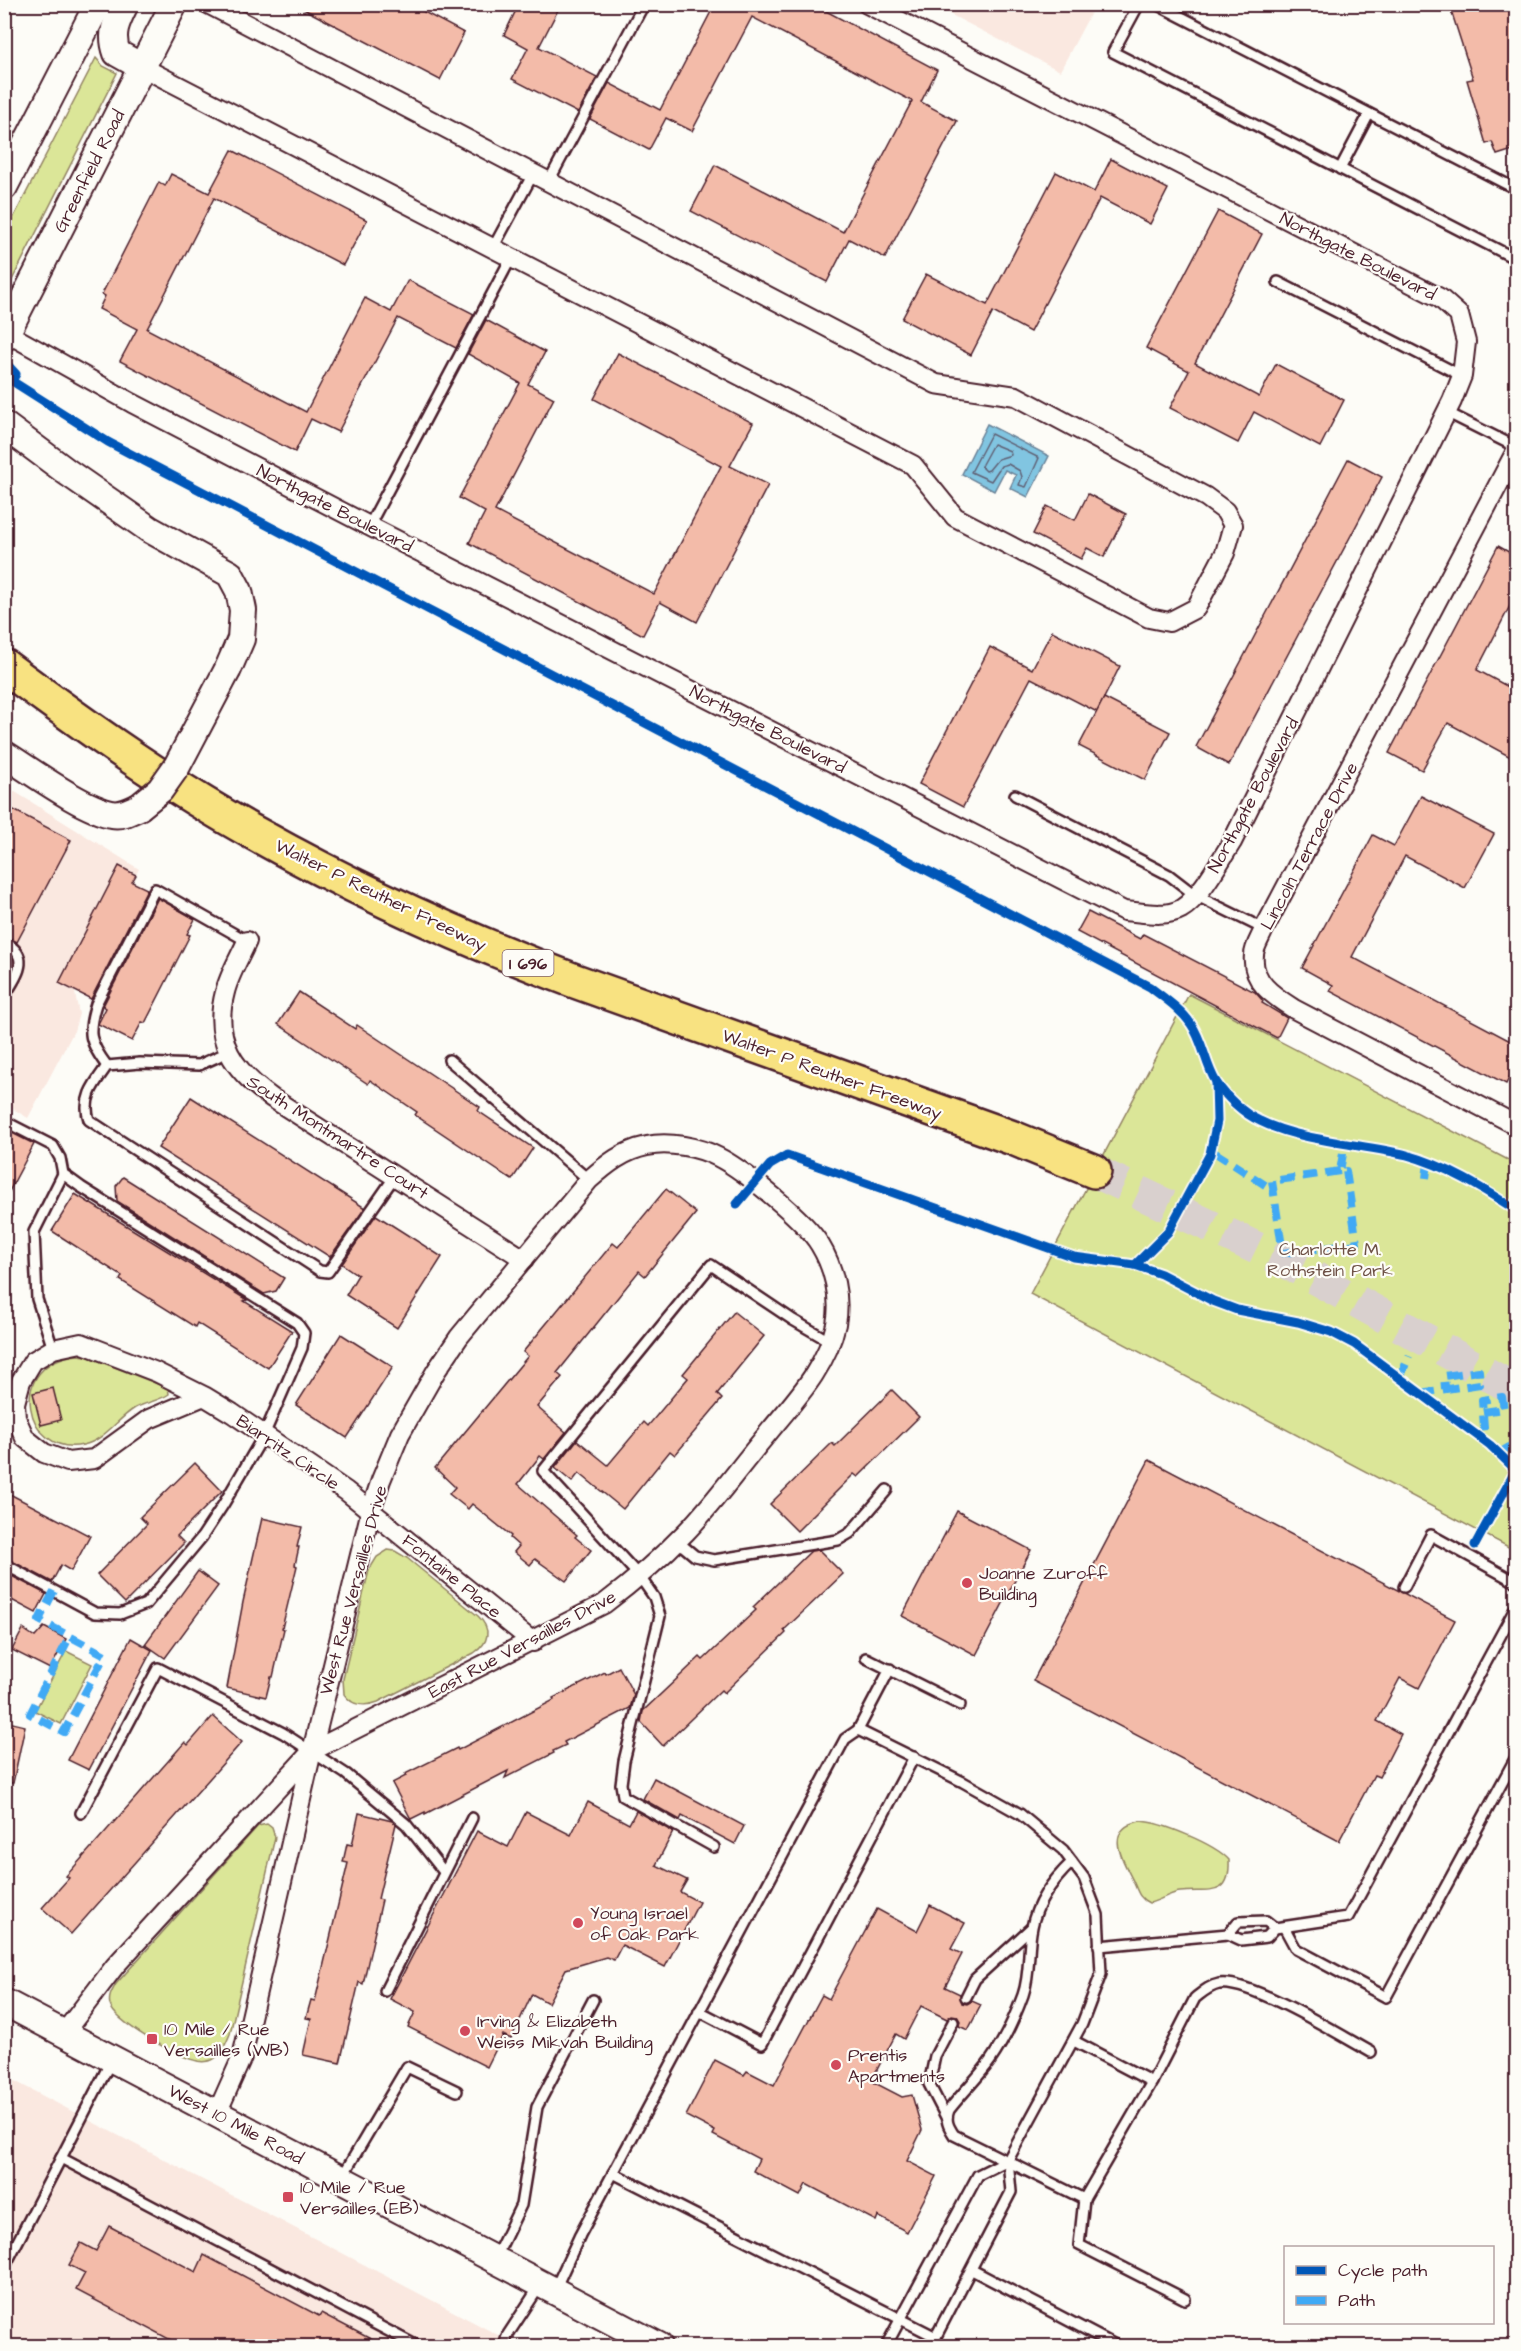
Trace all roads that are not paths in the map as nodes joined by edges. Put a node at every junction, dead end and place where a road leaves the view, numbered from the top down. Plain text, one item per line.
1 (98, 4) edge
2 (125, 4) edge
3 (174, 4) edge
4 (208, 4) edge
5 (644, 4) edge
6 (867, 4) edge
7 (1138, 4) edge
8 (1155, 4) edge
9 (142, 67) junction
10 (1369, 114) junction
11 (1340, 169) junction
12 (6, 178) edge
13 (541, 178) junction
14 (1516, 189) edge
15 (493, 248) junction
16 (511, 258) junction
17 (1516, 259) edge
18 (1278, 282) dead end
19 (6, 335) edge
20 (1462, 376) junction
21 (1446, 412) junction
22 (4, 425) edge
23 (1516, 449) edge
24 (369, 526) junction
25 (4, 666) edge
26 (4, 754) edge
27 (1015, 795) dead end
28 (1195, 895) junction
29 (1264, 929) junction
30 (247, 941) joint
31 (4, 942) edge
32 (4, 997) edge
33 (228, 1052) junction
34 (449, 1060) dead end
35 (107, 1066) junction
36 (4, 1121) edge
37 (1516, 1125) edge
38 (1094, 1171) tunnel mouth
39 (63, 1174) junction
40 (395, 1176) junction
41 (589, 1180) junction
42 (770, 1196) joint
43 (524, 1259) junction
44 (831, 1342) junction
45 (53, 1349) junction
46 (204, 1396) junction
47 (10, 1419) edge
48 (264, 1435) junction
49 (887, 1490) dead end
50 (371, 1509) junction
51 (677, 1541) junction
52 (4, 1564) edge
53 (640, 1577) junction
54 (1516, 1582) edge
55 (1404, 1587) dead end
56 (1516, 1607) edge
57 (533, 1642) junction
58 (866, 1658) dead end
59 (890, 1669) junction
60 (960, 1705) dead end
61 (858, 1730) junction
62 (312, 1751) junction
63 (1516, 1756) edge
64 (914, 1757) junction
65 (81, 1813) dead end
66 (472, 1818) dead end
67 (714, 1847) dead end
68 (1072, 1862) junction
69 (444, 1872) junction
70 (1279, 1927) junction
71 (1031, 1928) junction
72 (1228, 1934) junction
73 (1099, 1946) junction
74 (385, 1990) dead end
75 (966, 1997) dead end
76 (593, 2000) dead end
77 (4, 2002) edge
78 (699, 2012) junction
79 (952, 2022) dead end
80 (63, 2033) junction
81 (1074, 2041) junction
82 (1371, 2052) dead end
83 (112, 2058) junction
84 (1152, 2082) junction
85 (457, 2091) dead end
86 (217, 2113) junction
87 (946, 2117) junction
88 (61, 2158) junction
89 (1008, 2160) junction
90 (613, 2173) junction
91 (340, 2180) junction
92 (1084, 2199) junction
93 (495, 2260) junction
94 (4, 2268) edge
95 (972, 2270) junction
96 (547, 2288) junction
97 (1185, 2299) dead end
98 (901, 2319) junction
99 (933, 2342) edge
100 (417, 2346) edge
101 (504, 2346) edge
102 (659, 2346) edge
103 (886, 2346) edge
104 (1117, 2346) edge

1 - 12 main road
2 - 9 main road
3 - 9 main road, Greenfield Road
4 - 13 street
5 - 13 lane
6 - 20 street, Northgate Boulevard
7 - 11 lane
8 - 10 lane
9 - 15 street
9 - 19 main road, Greenfield Road
10 - 11 lane
10 - 14 lane
11 - 17 lane
13 - 15 lane
13 - 16 street
15 - 16 street
16 - 24 lane
18 - 20 lane
19 - 24 street, Northgate Boulevard
20 - 21 street, Northgate Boulevard
21 - 23 lane
21 - 28 street, Northgate Boulevard
22 - 26 main road, bridge
23 - 29 street, Lincoln Terrace Drive
24 - 28 street, Northgate Boulevard
25 - 38 highway, Walter P Reuther Freeway / I 696
27 - 28 lane
28 - 29 lane
29 - 37 street, Lincoln Terrace Drive
30 - 33 street, South Montmartre Court
30 - 35 lane
31 - 32 lane
33 - 35 lane
33 - 40 street, South Montmartre Court
34 - 41 lane
35 - 40 lane
36 - 39 lane
39 - 45 lane
39 - 48 lane
40 - 43 street, South Montmartre Court
41 - 42 street, West Rue Versailles Drive
41 - 43 street, West Rue Versailles Drive
42 - 44 street, East Rue Versailles Drive
43 - 50 street, West Rue Versailles Drive
44 - 51 street, East Rue Versailles Drive
44 - 53 lane
45 - 46 street, Biarritz Circle
45 - 47 street, Biarritz Circle
46 - 47 street, Biarritz Circle
46 - 48 street, Biarritz Circle
48 - 50 street, Biarritz Circle
48 - 52 lane
49 - 51 lane
50 - 57 street, Fontaine Place
50 - 62 street, West Rue Versailles Drive
51 - 53 street, East Rue Versailles Drive
53 - 57 street, East Rue Versailles Drive
53 - 67 lane
54 - 55 lane
56 - 70 lane
57 - 62 street, East Rue Versailles Drive
58 - 59 lane
59 - 60 lane
59 - 61 lane
61 - 64 lane
61 - 78 lane
62 - 65 lane
62 - 69 lane
62 - 80 street, West Rue Versailles Drive
62 - 86 street
63 - 70 lane
64 - 68 lane
64 - 78 lane
66 - 69 lane
68 - 71 lane
68 - 73 lane
69 - 74 lane
70 - 72 lane
70 - 72 lane
71 - 75 lane
71 - 87 lane
72 - 73 lane
73 - 81 lane
76 - 93 lane
77 - 80 main road, West 10 Mile Road
78 - 90 lane
79 - 87 lane
80 - 83 main road, West 10 Mile Road
81 - 84 lane
81 - 89 lane
82 - 84 lane
83 - 86 main road, West 10 Mile Road
83 - 88 lane
84 - 92 lane
85 - 91 lane
86 - 91 main road, West 10 Mile Road
87 - 89 lane
88 - 94 lane
88 - 100 lane
89 - 92 lane
89 - 95 lane
89 - 98 lane
90 - 96 lane
90 - 98 lane
91 - 93 main road, West 10 Mile Road
92 - 97 lane
93 - 96 main road, West 10 Mile Road
95 - 99 lane
95 - 104 lane
96 - 101 lane
96 - 102 main road, West 10 Mile Road
98 - 99 lane
98 - 103 lane

